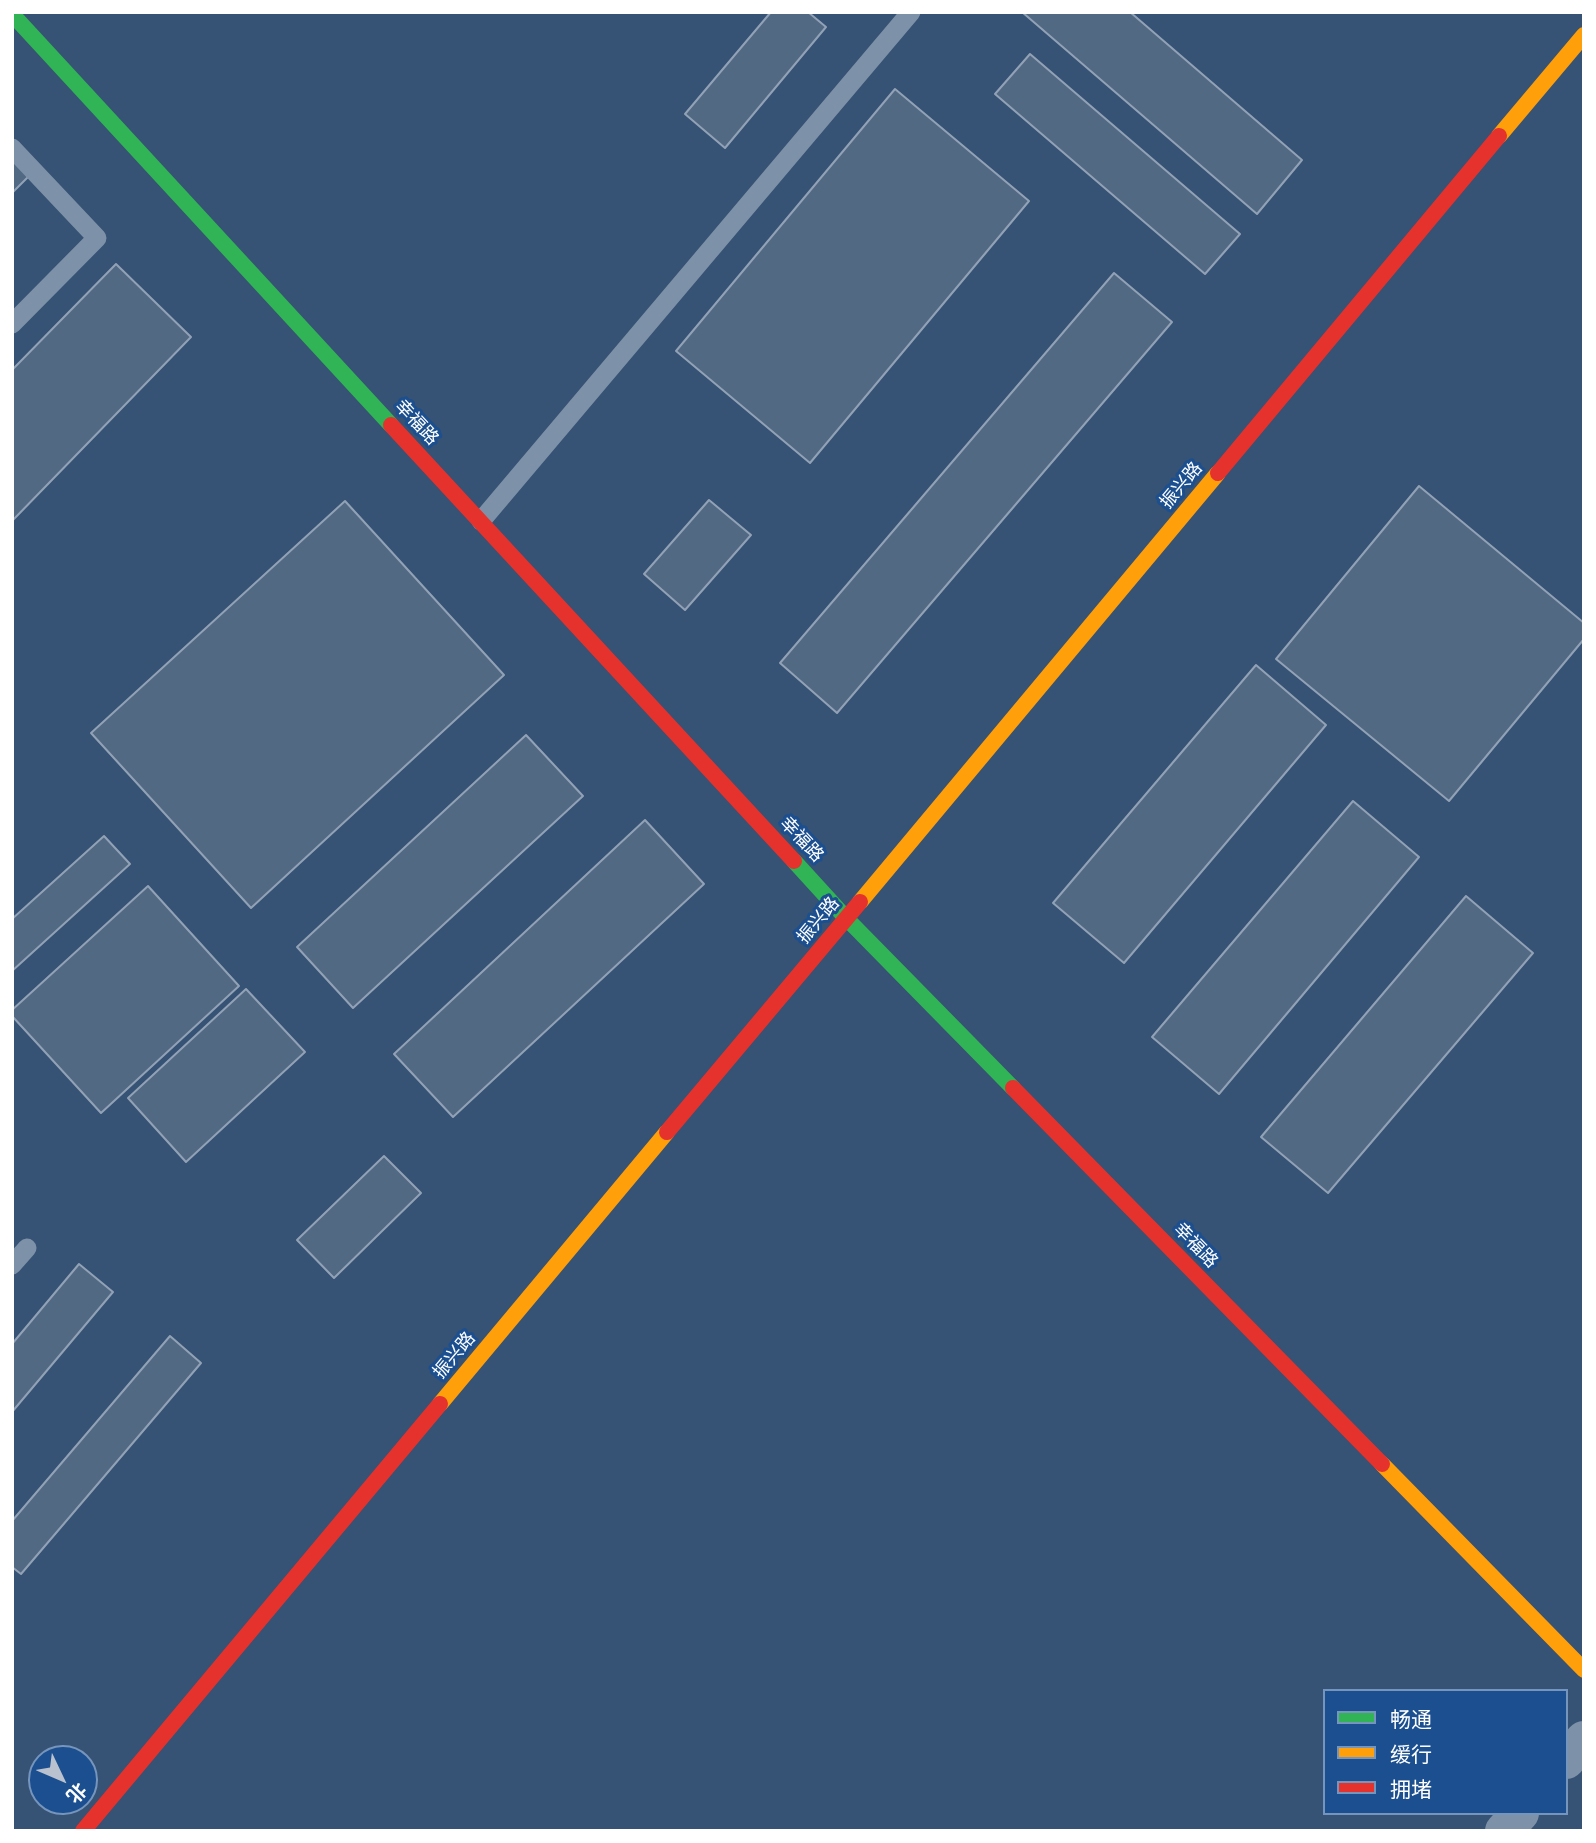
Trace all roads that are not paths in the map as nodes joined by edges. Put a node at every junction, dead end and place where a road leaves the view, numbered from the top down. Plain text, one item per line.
1 (911, 12) edge
2 (12, 14) edge
3 (1584, 36) edge
4 (12, 148) edge
5 (12, 324) edge
6 (481, 521) junction
7 (846, 918) junction
8 (27, 1248) dead end
9 (12, 1265) edge
10 (1584, 1670) edge
11 (1584, 1740) edge
12 (1568, 1758) edge
13 (1518, 1815) edge
14 (83, 1831) edge
15 (1504, 1831) edge

1 - 6 lane
2 - 6 street, 幸福路
3 - 7 street, 振兴路
4 - 5 lane
6 - 7 street, 幸福路
7 - 10 street, 幸福路
7 - 14 street, 振兴路
8 - 9 lane
11 - 12 street
13 - 15 street

